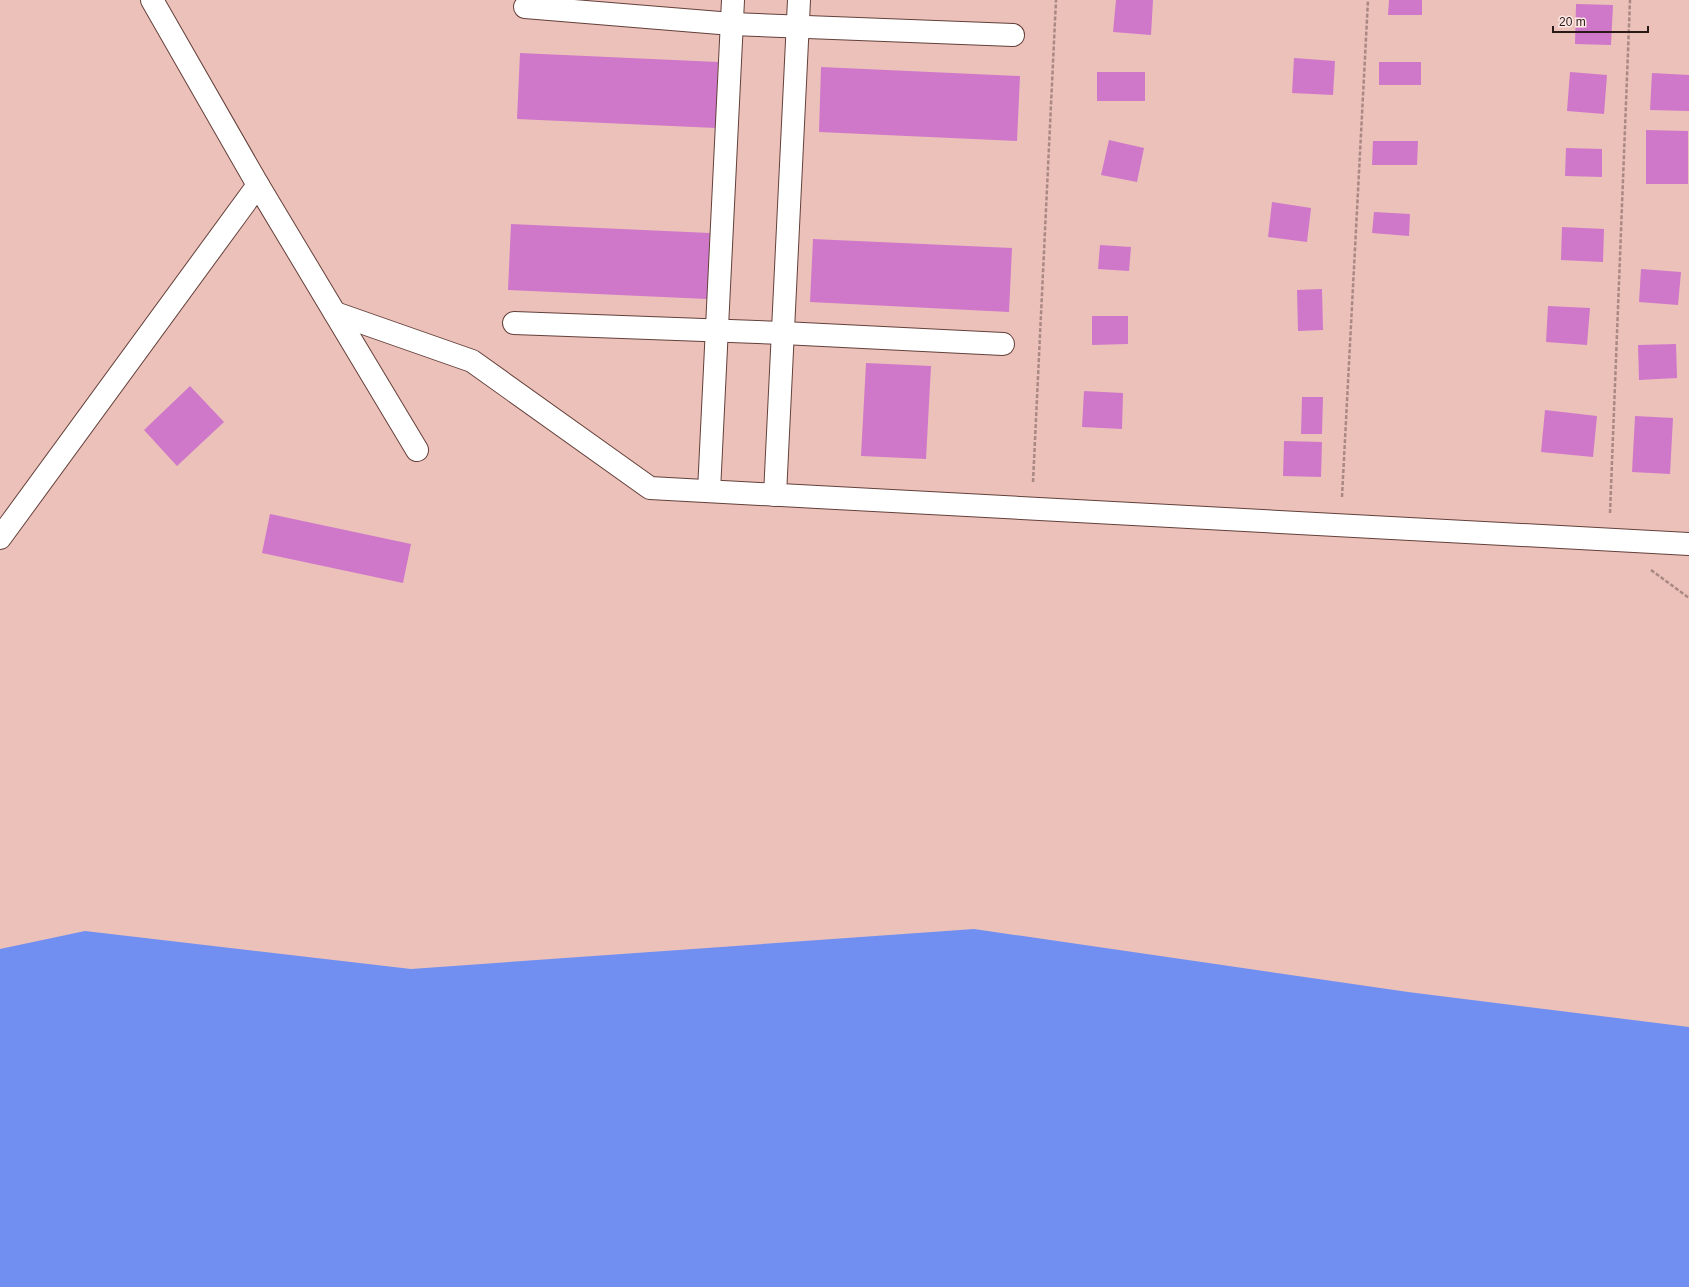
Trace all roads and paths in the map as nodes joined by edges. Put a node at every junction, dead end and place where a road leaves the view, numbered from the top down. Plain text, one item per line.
1 (152, 0) edge
2 (733, 0) edge
3 (799, 0) edge
4 (1056, 0) edge
5 (1368, 0) edge
6 (1630, 0) edge
7 (525, 7) dead end
8 (732, 24) junction
9 (798, 27) junction
10 (1013, 35) dead end
11 (258, 185) junction
12 (335, 314) junction
13 (514, 323) dead end
14 (717, 332) junction
15 (783, 333) junction
16 (1004, 344) dead end
17 (417, 450) dead end
18 (709, 491) junction
19 (775, 495) junction
20 (1032, 508) junction
21 (1341, 525) junction
22 (0, 538) edge
23 (1609, 539) junction
24 (1689, 544) edge

1 - 11 street
2 - 8 street
3 - 9 street
4 - 20 path
5 - 21 path
6 - 23 path
7 - 8 street
8 - 9 street
8 - 14 street
9 - 10 street
9 - 15 street
11 - 12 street
11 - 22 street
12 - 17 street
12 - 18 street
13 - 14 street
14 - 15 street
14 - 18 street
15 - 16 street
15 - 19 street
18 - 19 street
19 - 20 street
20 - 21 street
21 - 23 street
23 - 24 street

